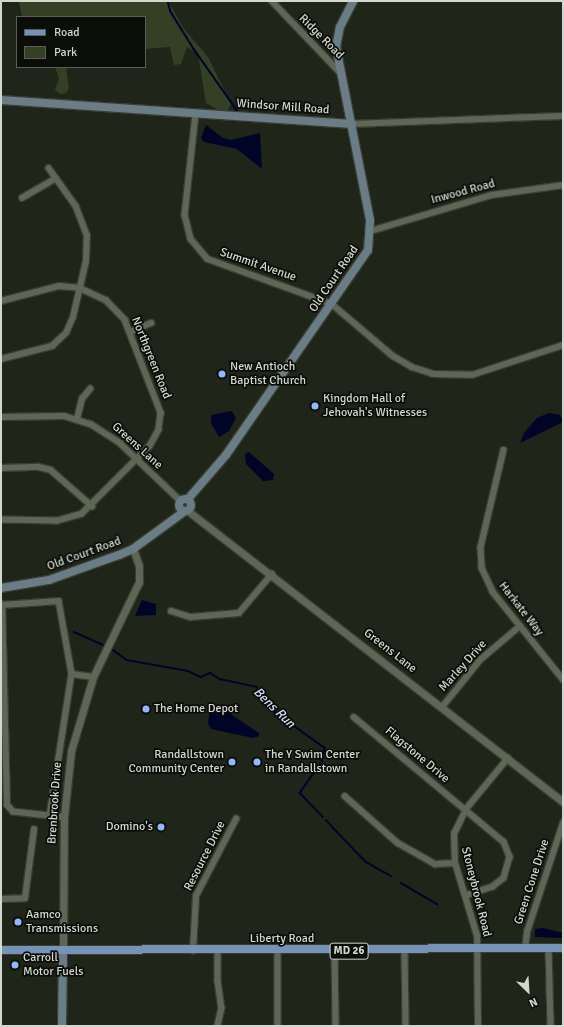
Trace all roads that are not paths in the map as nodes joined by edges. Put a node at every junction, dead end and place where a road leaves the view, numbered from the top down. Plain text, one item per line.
1 (272, 1) edge
2 (353, 1) edge
3 (339, 71) junction
4 (1, 100) edge
5 (196, 114) junction
6 (563, 116) edge
7 (352, 124) junction
8 (49, 170) dead end
9 (56, 178) junction
10 (563, 185) edge
11 (22, 198) dead end
12 (371, 231) junction
13 (80, 288) junction
14 (1, 301) edge
15 (332, 304) junction
16 (151, 323) dead end
17 (130, 332) junction
18 (563, 345) edge
19 (1, 359) edge
20 (90, 389) dead end
21 (1, 417) edge
22 (77, 419) junction
23 (504, 450) dead end
24 (136, 459) junction
25 (1, 468) edge
26 (92, 506) junction
27 (186, 506) junction
28 (1, 520) edge
29 (133, 549) junction
30 (272, 574) junction
31 (1, 588) edge
32 (172, 611) dead end
33 (520, 626) junction
34 (72, 674) junction
35 (93, 677) junction
36 (563, 680) edge
37 (442, 706) junction
38 (354, 717) dead end
39 (508, 758) junction
40 (346, 796) dead end
41 (563, 802) edge
42 (466, 809) junction
43 (50, 816) junction
44 (64, 817) junction
45 (236, 819) dead end
46 (563, 823) edge
47 (34, 830) dead end
48 (455, 863) junction
49 (466, 896) junction
50 (1, 899) edge
51 (524, 948) junction
52 (549, 948) junction
53 (563, 948) edge
54 (478, 949) junction
55 (1, 950) edge
56 (405, 950) junction
57 (63, 951) junction
58 (193, 951) junction
59 (218, 951) junction
60 (278, 951) junction
61 (335, 951) junction
62 (62, 1026) edge
63 (218, 1026) edge
64 (278, 1026) edge
65 (336, 1026) edge
66 (406, 1026) edge
67 (478, 1026) edge
68 (550, 1026) edge

1 - 3 street, Ridge Road
2 - 3 main road, Old Court Road
3 - 7 main road, Old Court Road
4 - 5 main road, Windsor Mill Road
5 - 7 main road, Windsor Mill Road
5 - 15 street, Summit Avenue
6 - 7 street, Windsor Mill Road
7 - 12 main road, Old Court Road
8 - 9 street
9 - 11 street
9 - 13 street
10 - 12 street, Inwood Road
12 - 15 main road, Old Court Road
13 - 14 street, Northgreen Road
13 - 17 street, Northgreen Road
13 - 19 street
15 - 18 street
15 - 27 main road, Old Court Road
16 - 17 street
17 - 24 street, Northgreen Road
20 - 22 street
21 - 22 street, Greens Lane
22 - 24 street, Greens Lane
23 - 33 street, Harkate Way
24 - 26 street, Northgreen Road
24 - 27 street, Greens Lane
25 - 26 street
26 - 28 street, Northgreen Road
27 - 29 main road, Old Court Road
27 - 30 street, Greens Lane
29 - 31 main road, Old Court Road
29 - 35 street, Brenbrook Drive
30 - 32 street
30 - 37 street, Greens Lane
33 - 36 street, Harkate Way
33 - 37 street, Marley Drive
34 - 35 street
34 - 43 street
34 - 43 street
35 - 44 street, Brenbrook Drive
37 - 39 street, Greens Lane
38 - 42 street, Flagstone Drive
39 - 41 street, Greens Lane
39 - 42 street, Stoneybrook Road
40 - 48 street
42 - 48 street, Stoneybrook Road
42 - 49 street, Flagstone Drive
43 - 44 street
44 - 57 street, Brenbrook Drive
45 - 58 street, Resource Drive
46 - 51 street, Green Cone Drive
47 - 50 street
48 - 49 street, Stoneybrook Road
49 - 54 street, Stoneybrook Road
51 - 52 main road, Liberty Road / MD 26
51 - 54 main road, Liberty Road / MD 26
52 - 53 main road, Liberty Road / MD 26
52 - 68 street
54 - 56 main road, Liberty Road / MD 26
54 - 67 street, Stoneybrook Road
55 - 57 main road, Liberty Road / MD 26
56 - 61 main road, Liberty Road / MD 26
56 - 66 street
57 - 58 main road, Liberty Road / MD 26
57 - 62 main road, Brenbrook Drive
58 - 59 main road, Liberty Road / MD 26
59 - 60 main road, Liberty Road / MD 26
59 - 63 street
60 - 61 main road, Liberty Road / MD 26
60 - 64 street
61 - 65 street

